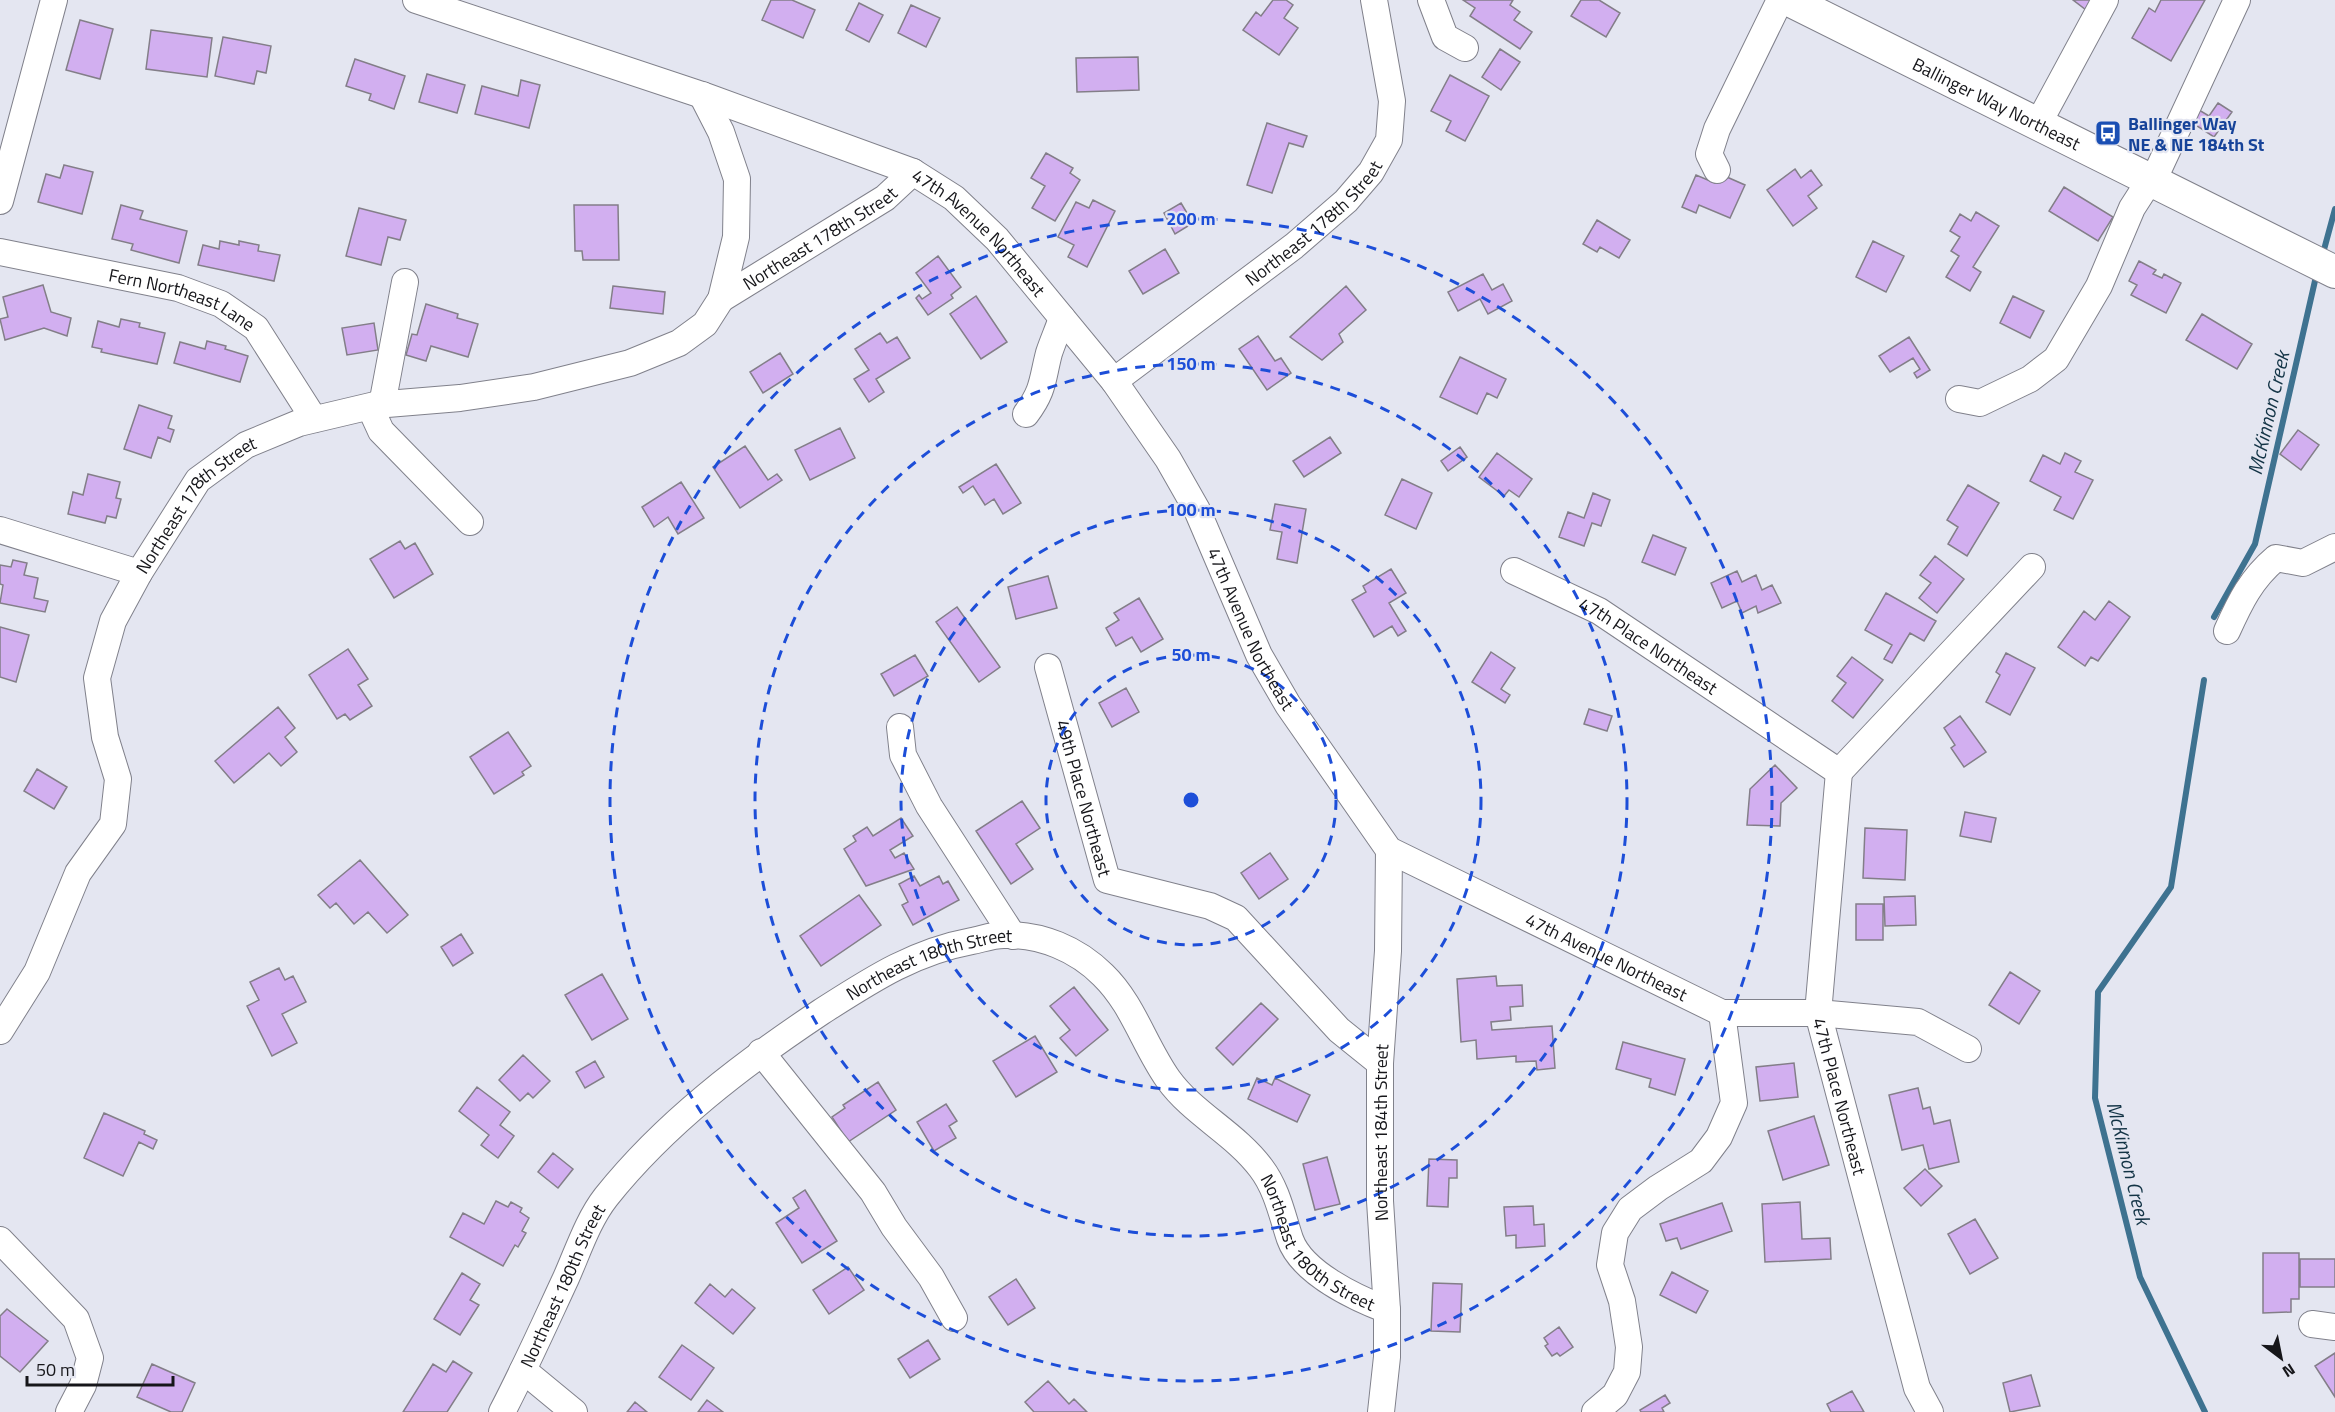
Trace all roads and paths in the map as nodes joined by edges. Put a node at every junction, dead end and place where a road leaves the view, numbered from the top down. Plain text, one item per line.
1 (54, 0) edge
2 (416, 0) edge
3 (1374, 0) edge
4 (1431, 0) edge
5 (1780, 0) edge
6 (1789, 0) edge
7 (2104, 0) edge
8 (2237, 0) edge
9 (1465, 48) dead end
10 (702, 95) junction
11 (2038, 124) junction
12 (1717, 170) dead end
13 (913, 172) junction
14 (2151, 180) junction
15 (0, 201) edge
16 (0, 252) edge
17 (2335, 272) edge
18 (405, 282) dead end
19 (721, 299) junction
20 (1062, 318) junction
21 (1114, 381) junction
22 (1959, 399) dead end
23 (376, 406) junction
24 (1026, 414) dead end
25 (314, 419) junction
26 (470, 522) dead end
27 (0, 530) edge
28 (2335, 547) edge
29 (2032, 567) dead end
30 (1514, 571) dead end
31 (139, 573) junction
32 (2227, 631) dead end
33 (1048, 667) dead end
34 (900, 727) dead end
35 (1839, 772) junction
36 (1389, 850) junction
37 (1013, 936) junction
38 (1722, 1013) junction
39 (1818, 1013) junction
40 (0, 1030) edge
41 (1968, 1048) dead end
42 (761, 1052) junction
43 (1380, 1063) junction
44 (0, 1240) edge
45 (1387, 1310) junction
46 (954, 1318) dead end
47 (523, 1370) junction
48 (69, 1412) edge
49 (502, 1412) edge
50 (574, 1412) edge
51 (1381, 1412) edge
52 (1595, 1412) edge
53 (1930, 1412) edge

1 - 15 street
2 - 10 street, 47th Avenue Northeast
3 - 21 street, Northeast 178th Street
4 - 9 street
5 - 12 street
6 - 11 main road, Ballinger Way Northeast
7 - 11 street
8 - 14 street
10 - 13 street, 47th Avenue Northeast
10 - 19 street, Northeast 178th Street
11 - 14 main road, Ballinger Way Northeast
13 - 19 street, Northeast 178th Street
13 - 20 street, 47th Avenue Northeast
14 - 17 main road, Ballinger Way Northeast
14 - 22 street
16 - 25 street, Fern Northeast Lane
18 - 23 street
19 - 23 street, Northeast 178th Street
20 - 21 street, 47th Avenue Northeast
20 - 24 street
21 - 36 street, 47th Avenue Northeast
23 - 25 street, Northeast 178th Street
23 - 26 street
25 - 31 street, Northeast 178th Street
27 - 31 street
28 - 32 street
29 - 35 street
30 - 35 street, 47th Place Northeast
31 - 40 street, Northeast 178th Street
33 - 43 street, 49th Place Northeast
34 - 37 street
35 - 39 street, 47th Place Northeast
36 - 38 street, 47th Avenue Northeast
36 - 43 street, Northeast 184th Street
37 - 42 street, Northeast 180th Street
37 - 45 street, Northeast 180th Street
38 - 39 street, 47th Avenue Northeast
38 - 52 street
39 - 41 street, 47th Avenue Northeast
39 - 53 street, 47th Place Northeast
42 - 46 street
42 - 47 street, Northeast 180th Street
43 - 45 street, Northeast 184th Street
44 - 48 street
45 - 51 street, Northeast 184th Street
47 - 49 street, Northeast 180th Street
47 - 50 street

